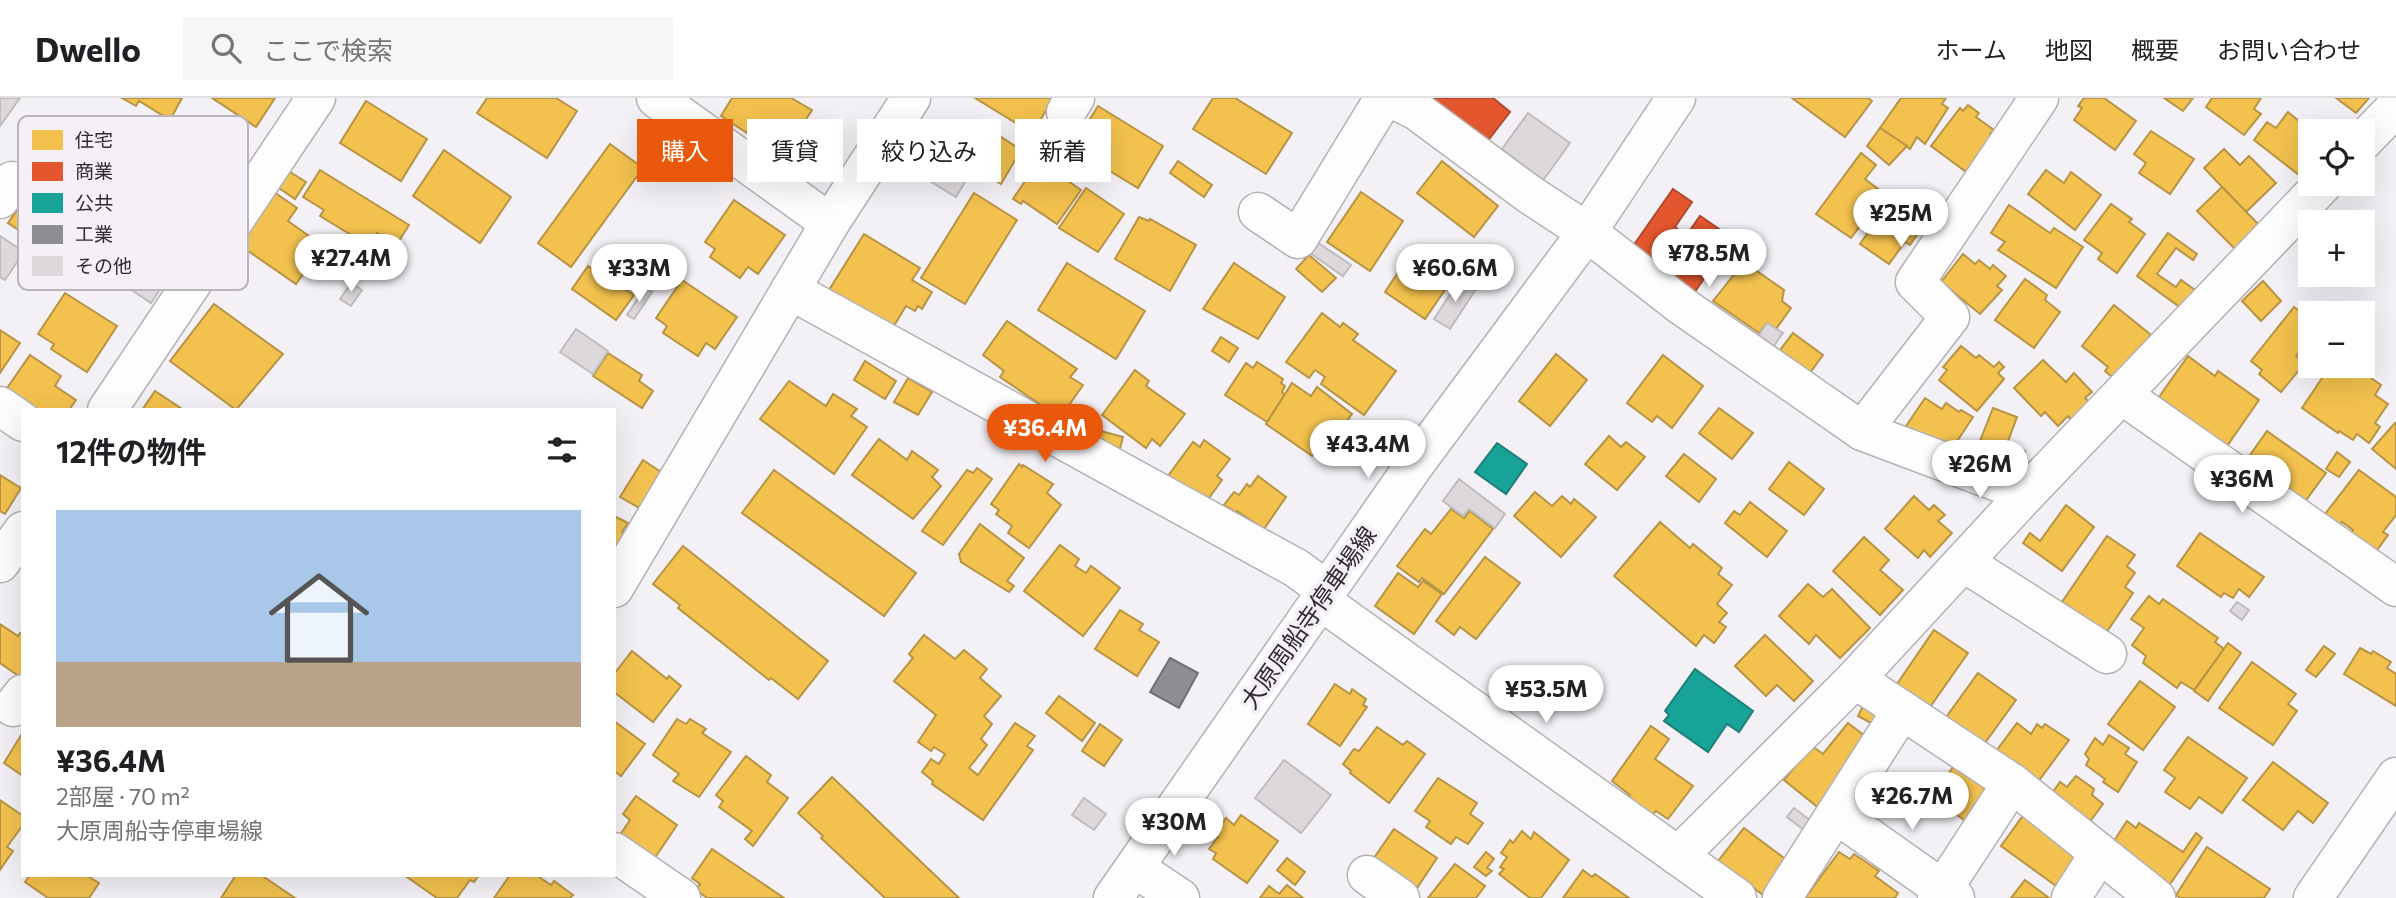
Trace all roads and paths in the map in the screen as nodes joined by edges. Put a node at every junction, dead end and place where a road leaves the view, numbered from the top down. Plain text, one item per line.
1 (316, 98) edge
2 (656, 98) edge
3 (911, 98) edge
4 (1384, 98) edge
5 (1391, 98) edge
6 (1676, 98) edge
7 (2039, 98) edge
8 (2396, 107) edge
9 (2375, 129) edge
10 (2312, 196) edge
11 (248, 200) edge
12 (1258, 212) dead end
13 (830, 223) junction
14 (1587, 232) junction
15 (187, 290) edge
16 (790, 290) junction
17 (2122, 395) junction
18 (0, 406) edge
19 (108, 408) edge
20 (21, 421) edge
21 (1862, 430) junction
22 (2027, 493) junction
23 (21, 534) edge
24 (1964, 562) junction
25 (0, 563) edge
26 (616, 585) edge
27 (2396, 587) edge
28 (1325, 596) junction
29 (2107, 654) dead end
30 (1856, 679) junction
31 (1902, 710) junction
32 (2396, 777) edge
33 (2012, 783) junction
34 (1836, 814) junction
35 (616, 853) edge
36 (2099, 854) junction
37 (1678, 856) junction
38 (1367, 875) dead end
39 (1124, 883) edge
40 (1945, 895) edge
41 (681, 898) edge
42 (1180, 898) edge
43 (1400, 898) edge
44 (1737, 898) edge
45 (1782, 898) edge
46 (2071, 898) edge
47 (2156, 898) edge
48 (2313, 898) edge

1 - 11 street
2 - 13 street
3 - 13 street
4 - 12 street
5 - 14 street
6 - 14 street, 大原周船寺停車場線
7 - 21 street
8 - 9 street
10 - 17 street
13 - 16 street
14 - 21 street
14 - 28 street, 大原周船寺停車場線
15 - 19 street
16 - 26 street
16 - 28 street
17 - 22 street
17 - 27 street
18 - 20 street
21 - 22 street
22 - 24 street
23 - 25 street
24 - 29 street
24 - 30 street
28 - 37 street
28 - 39 street, 大原周船寺停車場線
30 - 31 street
30 - 37 street
31 - 33 street
31 - 34 street
32 - 48 street
33 - 36 street
33 - 40 street
34 - 40 street
34 - 45 street
35 - 41 street
36 - 46 street
36 - 47 street
37 - 44 street
38 - 43 street
39 - 42 street

